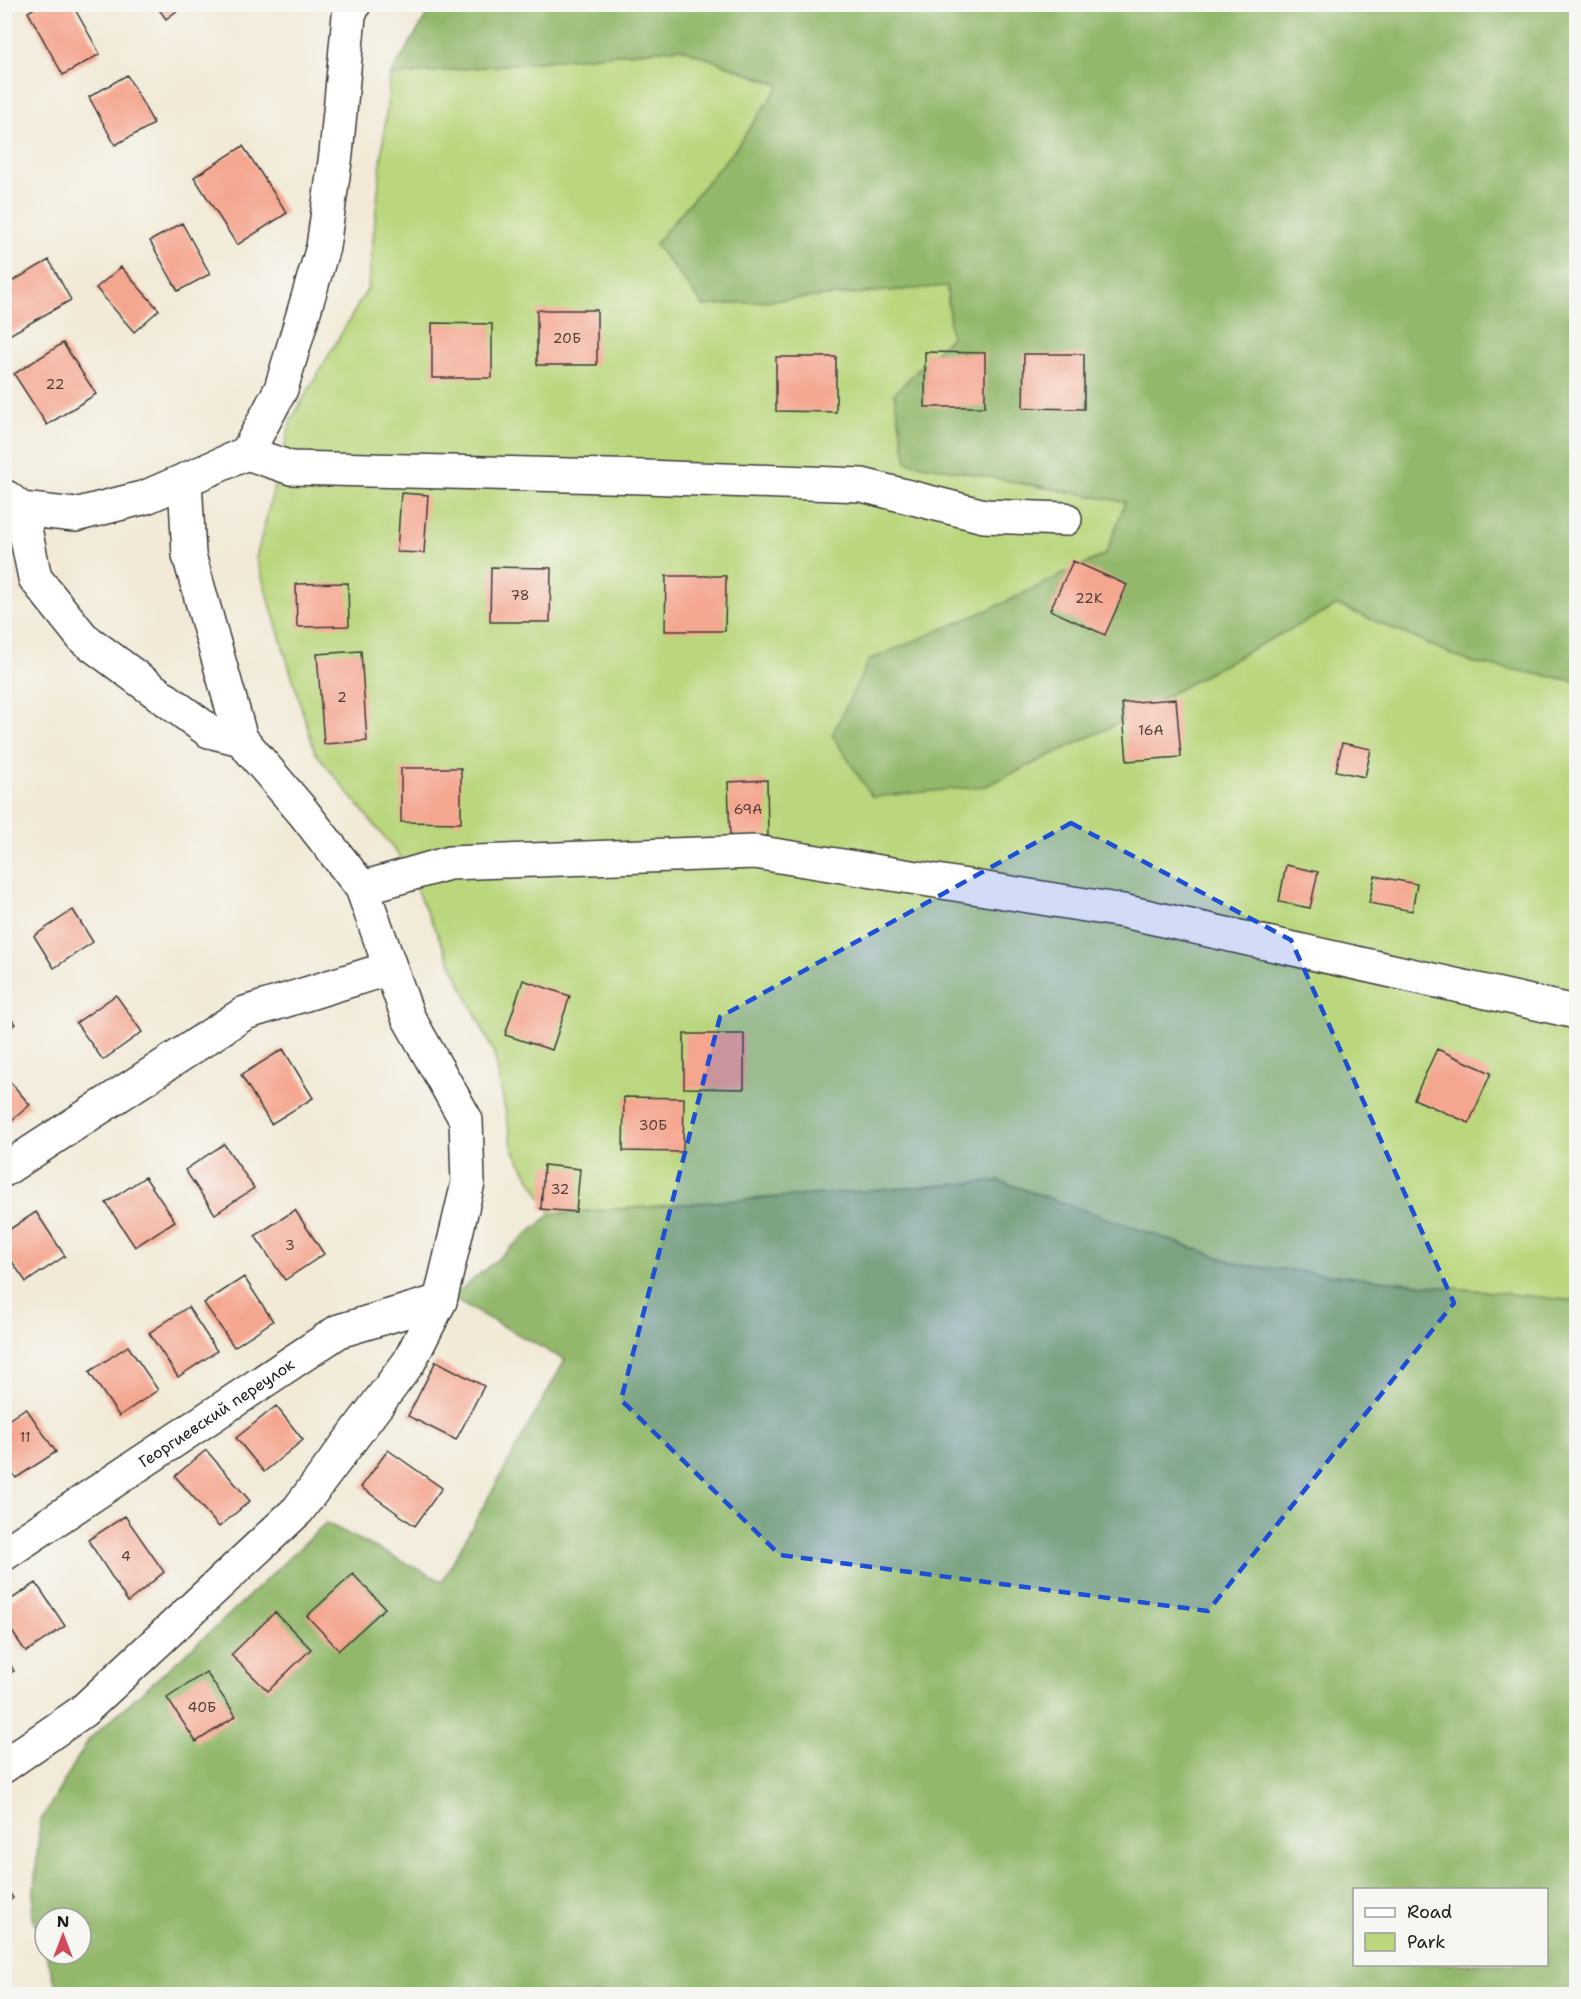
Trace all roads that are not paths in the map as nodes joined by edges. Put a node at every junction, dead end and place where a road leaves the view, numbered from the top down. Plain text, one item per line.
1 (347, 8) edge
2 (247, 453) junction
3 (185, 480) junction
4 (13, 502) edge
5 (1065, 519) dead end
6 (240, 739) junction
7 (362, 888) junction
8 (390, 968) junction
9 (1576, 1012) edge
10 (4, 1170) edge
11 (440, 1301) junction
12 (4, 1554) edge
13 (4, 1766) edge

1 - 2 street
2 - 3 street
2 - 5 street
3 - 4 street
3 - 6 street
4 - 6 street
6 - 7 street
7 - 8 street
7 - 9 street
8 - 10 street
8 - 11 street
11 - 12 street, Георгиевский переулок
11 - 13 street

